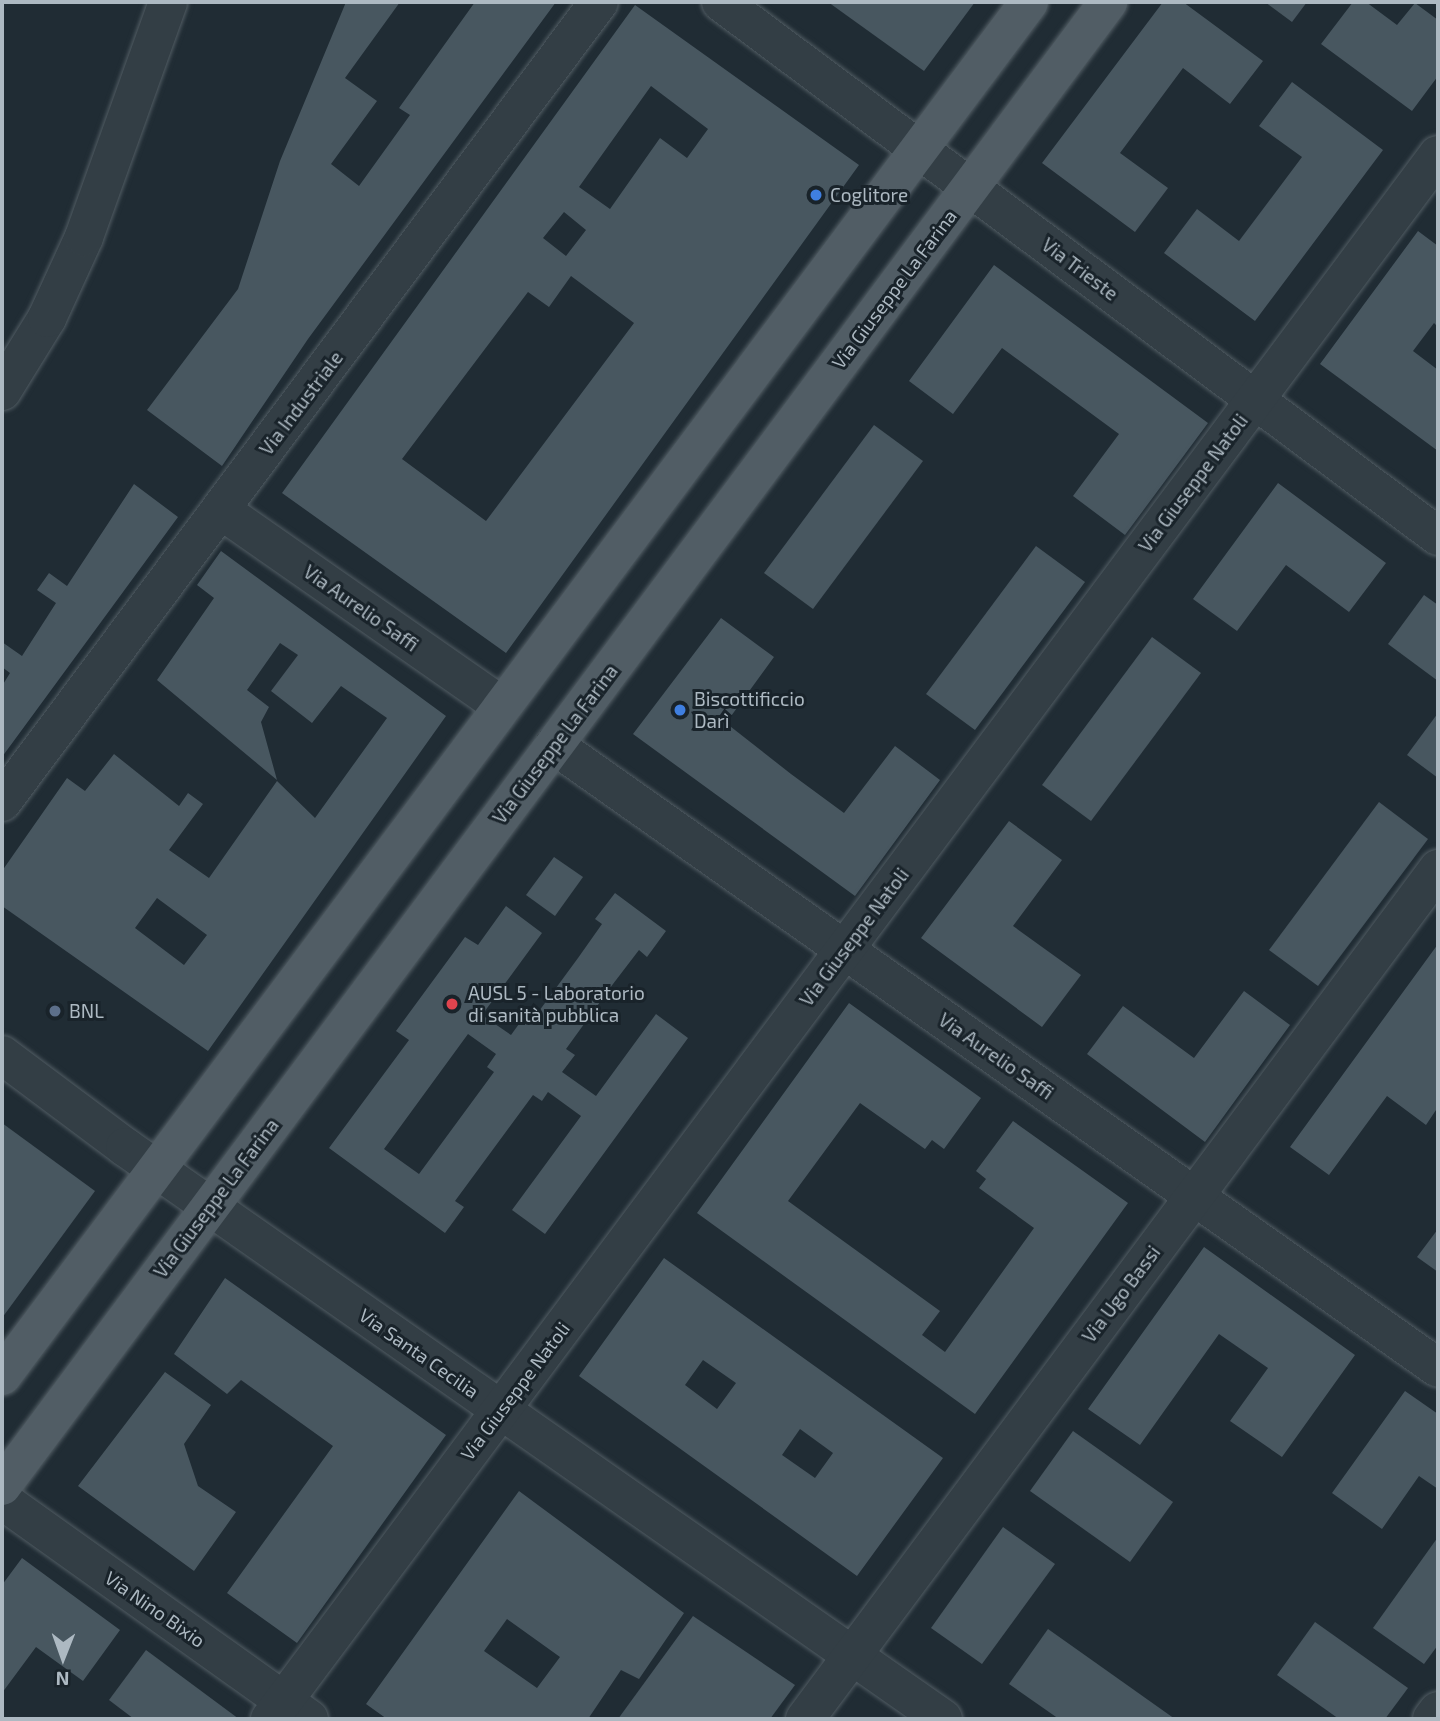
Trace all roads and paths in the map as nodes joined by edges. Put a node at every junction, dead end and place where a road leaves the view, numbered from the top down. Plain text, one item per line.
1 (168, 2) edge
2 (599, 2) edge
3 (721, 2) edge
4 (1028, 2) edge
5 (1108, 2) edge
6 (918, 149) junction
7 (1438, 155) edge
8 (970, 187) junction
9 (2, 391) edge
10 (1255, 400) junction
11 (221, 510) junction
12 (1438, 536) edge
13 (502, 706) junction
14 (554, 745) junction
15 (2, 803) edge
16 (1438, 869) edge
17 (845, 950) junction
18 (2, 1055) edge
19 (156, 1169) junction
20 (1194, 1196) junction
21 (210, 1207) junction
22 (1438, 1368) edge
23 (2, 1376) edge
24 (501, 1410) junction
25 (2, 1486) edge
26 (2, 1500) edge
27 (852, 1656) junction
28 (1438, 1710) edge
29 (287, 1713) edge
30 (805, 1719) edge
31 (943, 1719) edge
32 (1432, 1719) edge

1 - 9 street
2 - 11 street, Via Industriale
3 - 6 street, Via Trieste
4 - 6 main road
5 - 8 main road, Via Giuseppe La Farina
6 - 8 street, Via Trieste
6 - 13 main road
7 - 10 street, Via Giuseppe Natoli
8 - 10 street, Via Trieste
8 - 14 main road, Via Giuseppe La Farina
10 - 12 street, Via Trieste
10 - 17 street, Via Giuseppe Natoli
11 - 13 street, Via Aurelio Saffi
11 - 15 street, Via Industriale
13 - 19 main road
14 - 17 street, Via Aurelio Saffi
14 - 21 main road, Via Giuseppe La Farina
16 - 20 street, Via Ugo Bassi
17 - 20 street, Via Aurelio Saffi
17 - 24 street, Via Giuseppe Natoli
18 - 19 street, Via Santa Cecilia
19 - 21 street, Via Santa Cecilia
19 - 23 main road
20 - 22 street, Via Aurelio Saffi
20 - 27 street, Via Ugo Bassi
21 - 24 street, Via Santa Cecilia
21 - 25 main road, Via Giuseppe La Farina
24 - 27 street, Via Santa Cecilia
24 - 29 street, Via Giuseppe Natoli
26 - 29 street, Via Nino Bixio
27 - 30 street, Via Ugo Bassi
27 - 31 street, Via Santa Cecilia
28 - 32 street

